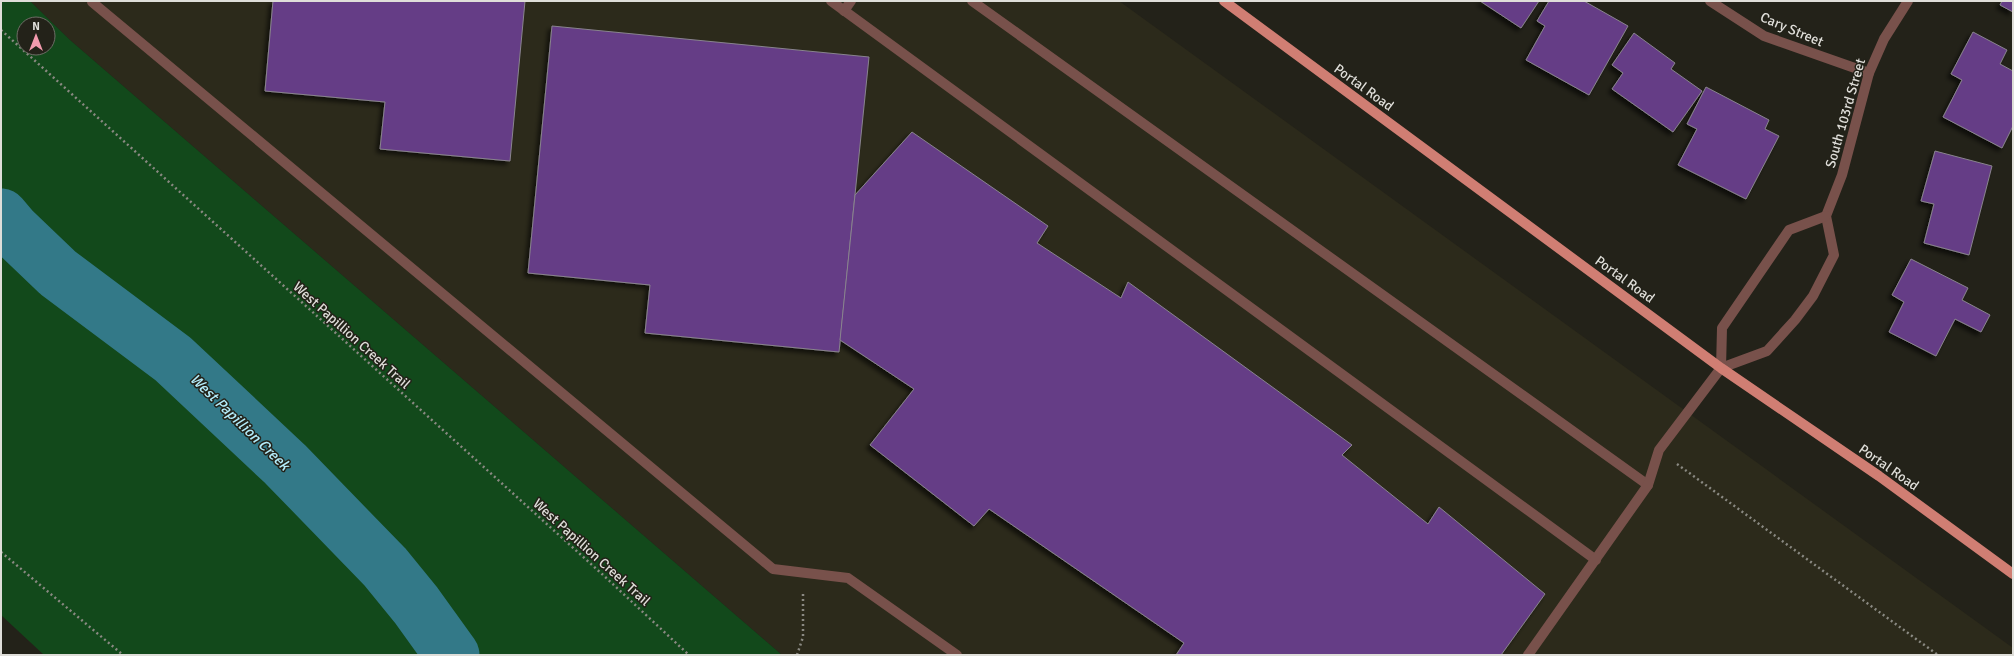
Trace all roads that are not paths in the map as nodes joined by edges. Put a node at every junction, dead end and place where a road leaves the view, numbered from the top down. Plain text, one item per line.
1 (91, 1) edge
2 (831, 1) edge
3 (851, 1) edge
4 (972, 1) edge
5 (1224, 1) edge
6 (1710, 1) edge
7 (1908, 1) edge
8 (844, 11) junction
9 (1868, 73) junction
10 (1826, 216) junction
11 (1721, 368) junction
12 (1648, 485) junction
13 (1596, 560) junction
14 (2013, 574) edge
15 (958, 655) edge
16 (1528, 655) edge

1 - 15 street
2 - 8 street
3 - 8 street
4 - 12 street
5 - 11 main road, Portal Road
6 - 9 street, Cary Street
7 - 9 street, South 103rd Street
8 - 13 street
9 - 10 street, South 103rd Street
10 - 11 street
10 - 11 street
11 - 12 street
11 - 14 main road, Portal Road
12 - 13 street
13 - 16 street

